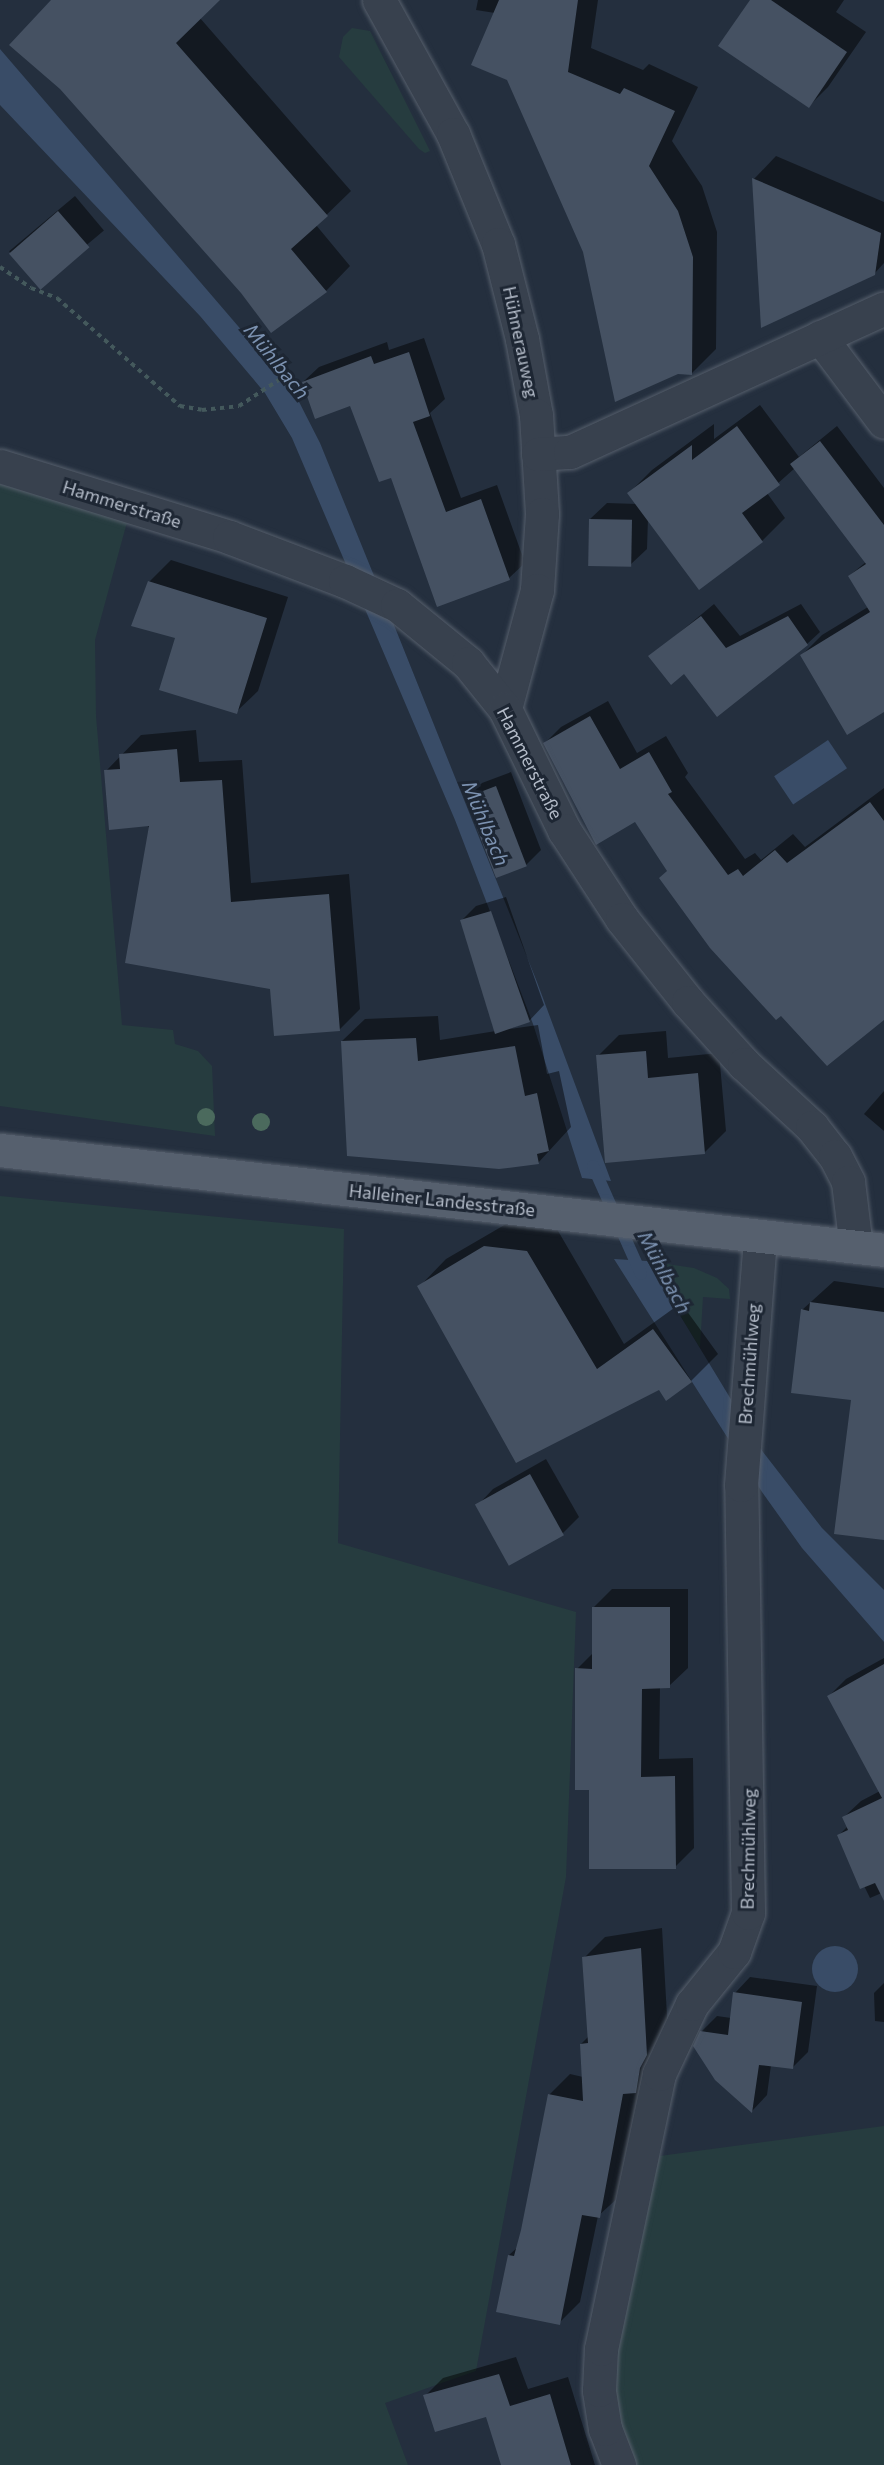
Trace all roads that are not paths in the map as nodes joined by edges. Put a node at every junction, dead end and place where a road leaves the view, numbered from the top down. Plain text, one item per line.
1 (381, 1) edge
2 (884, 308) edge
3 (820, 337) junction
4 (884, 422) edge
5 (537, 454) junction
6 (0, 466) edge
7 (506, 709) junction
8 (0, 1150) edge
9 (760, 1237) junction
10 (870, 1249) edge
11 (619, 2465) edge

1 - 5 street, Hühnerauweg
2 - 3 street
3 - 4 street
3 - 5 street
5 - 7 street, Hühnerauweg
6 - 7 street, Hammerstraße
7 - 10 street, Hammerstraße
8 - 9 main road, Halleiner Landesstraße
9 - 10 main road, Halleiner Landesstraße
9 - 11 street, Brechmühlweg

